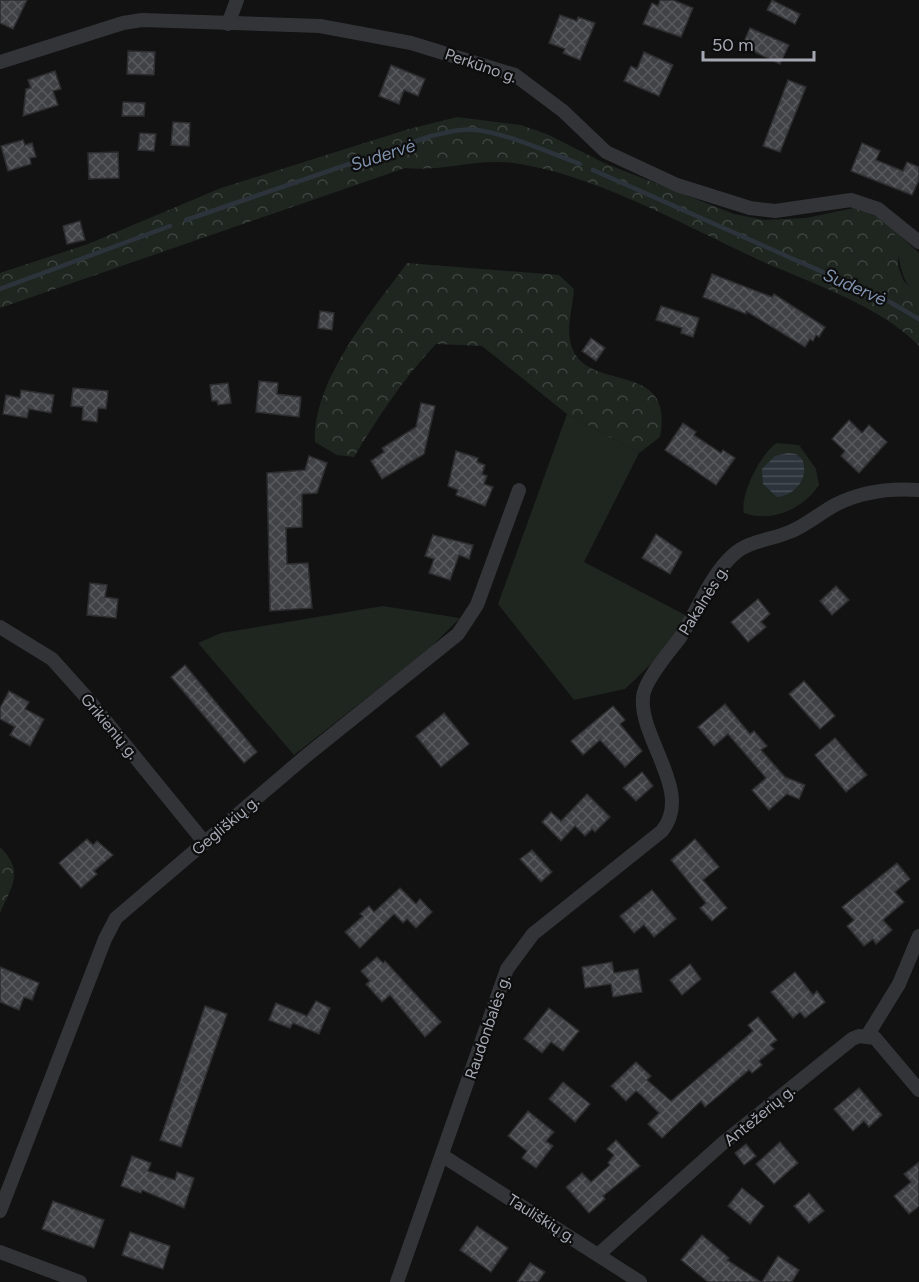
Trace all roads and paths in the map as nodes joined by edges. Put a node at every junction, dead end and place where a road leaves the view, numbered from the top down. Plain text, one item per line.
1 (237, 0) edge
2 (228, 24) junction
3 (0, 62) edge
4 (919, 242) edge
5 (519, 490) dead end
6 (919, 490) edge
7 (0, 627) edge
8 (662, 831) joint
9 (205, 843) junction
10 (919, 936) edge
11 (867, 1036) junction
12 (919, 1090) edge
13 (442, 1156) junction
14 (0, 1211) edge
15 (0, 1252) edge
16 (599, 1254) junction
17 (80, 1282) edge
18 (397, 1282) edge
19 (640, 1282) edge

1 - 2 street
2 - 3 street, Perkūno g.
2 - 4 street, Perkūno g.
5 - 9 street, Gegliškių g.
6 - 8 street, Pakalnės g.
7 - 9 street, Grikienių g.
8 - 13 street, Raudonbalės g.
9 - 14 street, Gegliškių g.
10 - 11 street
11 - 12 street
11 - 16 street, Antežerių g.
13 - 16 street, Tauliškių g.
13 - 18 street, Raudonbalės g.
15 - 17 street
16 - 19 street, Tauliškių g.

